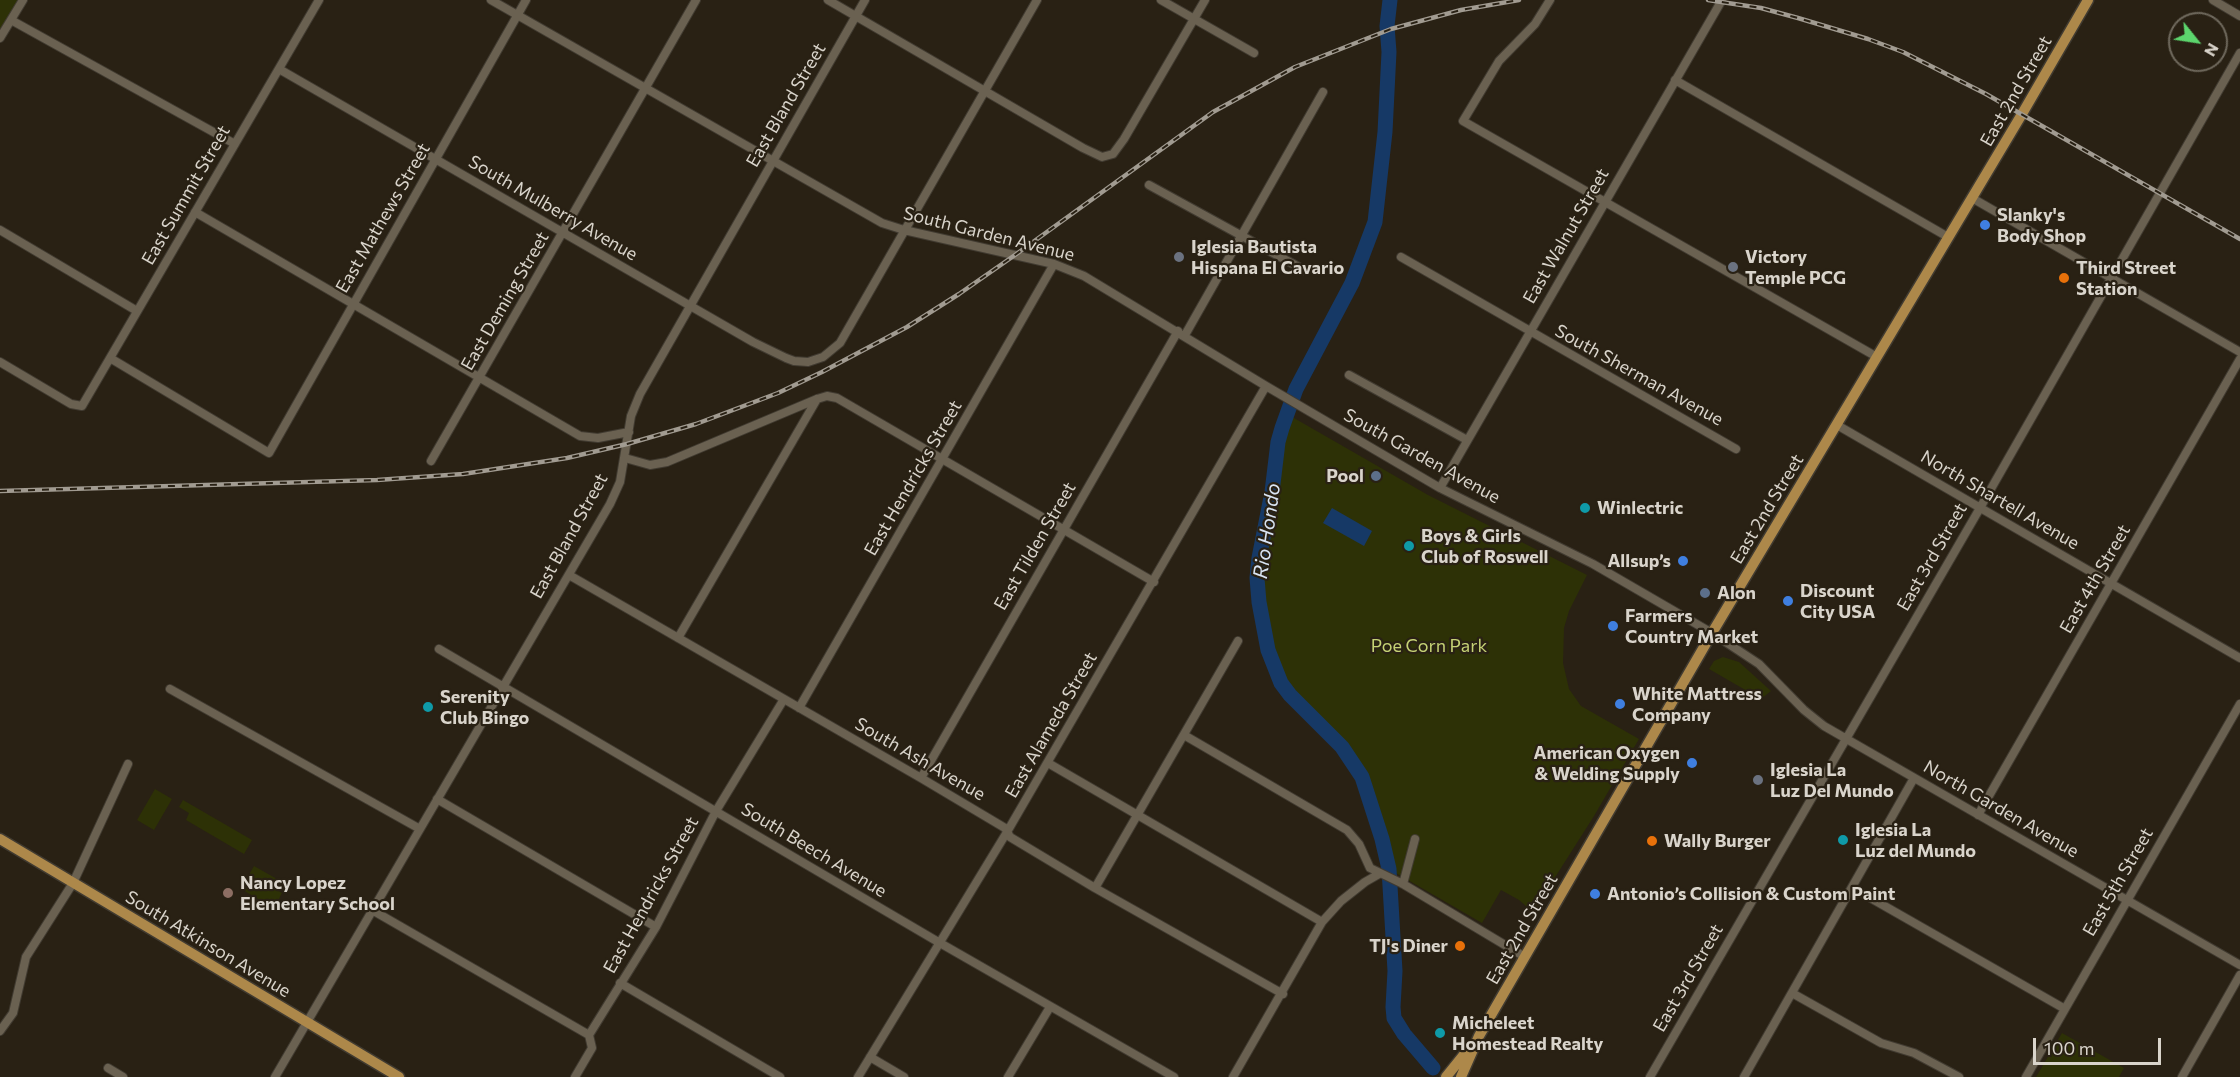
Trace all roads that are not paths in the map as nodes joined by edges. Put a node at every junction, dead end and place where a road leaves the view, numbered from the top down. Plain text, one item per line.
1 (22, 0) edge
2 (320, 0) edge
3 (491, 0) edge
4 (526, 0) edge
5 (696, 0) edge
6 (828, 0) edge
7 (865, 0) edge
8 (1037, 0) edge
9 (1161, 0) edge
10 (1205, 0) edge
11 (1550, 0) edge
12 (1722, 0) edge
13 (2088, 0) edge
14 (2213, 0) edge
15 (518, 15) junction
16 (856, 16) junction
17 (2240, 16) edge
18 (1194, 19) junction
19 (11, 20) junction
20 (0, 38) edge
21 (1254, 53) dead end
22 (2240, 53) edge
23 (279, 69) junction
24 (1675, 80) junction
25 (645, 88) junction
26 (985, 90) junction
27 (1323, 92) dead end
28 (235, 144) junction
29 (435, 160) junction
30 (773, 161) junction
31 (1149, 185) dead end
32 (1972, 198) junction
33 (1604, 201) junction
34 (195, 212) junction
35 (0, 230) edge
36 (904, 230) junction
37 (562, 233) junction
38 (1241, 237) junction
39 (1948, 237) junction
40 (1401, 257) dead end
41 (1054, 264) junction
42 (1305, 271) dead end
43 (2111, 278) junction
44 (353, 304) junction
45 (690, 306) junction
46 (137, 311) junction
47 (1530, 332) junction
48 (1181, 333) junction
49 (2240, 352) edge
50 (1877, 357) junction
51 (110, 358) junction
52 (2240, 359) edge
53 (0, 362) edge
54 (1349, 375) dead end
55 (480, 377) junction
56 (1266, 386) junction
57 (817, 399) junction
58 (1837, 425) junction
59 (628, 432) junction
60 (1467, 440) junction
61 (1736, 449) dead end
62 (625, 458) junction
63 (942, 460) junction
64 (431, 462) dead end
65 (1440, 488) junction
66 (1980, 508) junction
67 (1064, 530) junction
68 (1572, 554) joint
69 (568, 575) junction
70 (1154, 582) junction
71 (2111, 584) junction
72 (1712, 633) junction
73 (678, 638) junction
74 (1238, 641) dead end
75 (439, 649) dead end
76 (2240, 658) edge
77 (503, 687) junction
78 (170, 689) dead end
79 (784, 699) junction
80 (2240, 704) edge
81 (800, 708) junction
82 (1184, 735) junction
83 (1845, 739) junction
84 (1048, 763) junction
85 (128, 764) dead end
86 (921, 778) junction
87 (1914, 778) junction
88 (438, 798) junction
89 (716, 812) junction
90 (1136, 814) junction
91 (1978, 815) junction
92 (420, 829) junction
93 (1007, 832) junction
94 (0, 839) edge
95 (1415, 839) dead end
96 (1381, 874) junction
97 (1400, 882) junction
98 (73, 883) junction
99 (1095, 888) junction
100 (1853, 888) junction
101 (2127, 900) junction
102 (372, 910) junction
103 (1322, 922) junction
104 (656, 927) junction
105 (939, 943) junction
106 (1525, 957) junction
107 (2240, 965) edge
108 (2240, 975) edge
109 (620, 983) junction
110 (1792, 993) junction
111 (1282, 994) junction
112 (1050, 1007) junction
113 (2065, 1009) junction
114 (307, 1022) junction
115 (0, 1031) edge
116 (589, 1035) junction
117 (1479, 1036) junction
118 (870, 1057) junction
119 (108, 1068) dead end
120 (1161, 1074) edge
121 (123, 1077) edge
122 (275, 1077) edge
123 (399, 1077) edge
124 (575, 1077) edge
125 (780, 1077) edge
126 (858, 1077) edge
127 (904, 1077) edge
128 (1008, 1077) edge
129 (1174, 1077) edge
130 (1233, 1077) edge
131 (1446, 1077) edge
132 (1461, 1077) edge
133 (1650, 1077) edge
134 (1744, 1077) edge
135 (1959, 1077) edge
136 (2026, 1077) edge
137 (2182, 1077) edge

1 - 19 street
2 - 23 street, East Summit Street
3 - 15 street, South Garden Avenue
4 - 15 street, East Mathews Street
5 - 25 street, East Deming Street
6 - 16 street
7 - 16 street, East Bland Street
8 - 26 street
9 - 18 street
10 - 18 street
11 - 33 street
12 - 24 street, East Walnut Street
13 - 32 main road, East 2nd Street
14 - 17 street
15 - 25 street, South Garden Avenue
15 - 29 street, East Mathews Street
16 - 26 street
16 - 30 street, East Bland Street
18 - 21 street
18 - 26 street
19 - 20 street
19 - 28 street
22 - 43 street, East 3rd Street
23 - 28 street, East Summit Street
23 - 29 street, South Mulberry Avenue
24 - 33 street, East Walnut Street
24 - 39 street
25 - 30 street, South Garden Avenue
25 - 37 street, East Deming Street
26 - 36 street
27 - 38 street, East Tilden Street
28 - 34 street, East Summit Street
29 - 37 street, South Mulberry Avenue
29 - 44 street, East Mathews Street
30 - 36 street, South Garden Avenue
30 - 45 street, East Bland Street
31 - 38 street
32 - 39 main road, East 2nd Street
32 - 43 street
33 - 47 street, East Walnut Street
33 - 50 street
34 - 44 street
34 - 46 street, East Summit Street
35 - 46 street
36 - 41 street, South Garden Avenue
36 - 45 street, South Mulberry Avenue
37 - 45 street, South Mulberry Avenue
37 - 55 street, East Deming Street
38 - 42 street
38 - 48 street, East Tilden Street
39 - 50 main road, East 2nd Street
40 - 47 street, South Sherman Avenue
41 - 48 street, South Garden Avenue
41 - 63 street, East Hendricks Street
43 - 49 street
43 - 66 street, East 3rd Street
44 - 51 street, East Mathews Street
44 - 55 street
45 - 59 street, East Bland Street
46 - 51 street, East Summit Street
47 - 60 street, East Walnut Street
47 - 61 street, South Sherman Avenue
48 - 56 street, South Garden Avenue
48 - 67 street, East Tilden Street
50 - 58 main road, East 2nd Street
51 - 53 street, East Summit Street
52 - 71 street, East 4th Street
54 - 60 street
55 - 59 street
55 - 64 street, East Deming Street
56 - 65 street, South Garden Avenue
56 - 70 street, East Alameda Street
57 - 62 street
57 - 63 street
57 - 73 street
58 - 66 street, North Shartell Avenue
58 - 72 main road, East 2nd Street
59 - 62 street, East Bland Street
60 - 65 street, East Walnut Street
62 - 69 street, East Bland Street
63 - 67 street
63 - 81 street, East Hendricks Street
65 - 68 street, South Garden Avenue
66 - 71 street, North Shartell Avenue
66 - 83 street, East 3rd Street
67 - 70 street
67 - 86 street, East Tilden Street
68 - 72 street, North Garden Avenue
69 - 73 street, South Ash Avenue
69 - 77 street, East Bland Street
70 - 84 street, East Alameda Street
71 - 76 street, North Shartell Avenue
71 - 91 street, East 4th Street
72 - 83 street, North Garden Avenue
72 - 106 main road, East 2nd Street
73 - 79 street, South Ash Avenue
74 - 82 street
75 - 77 street, South Beech Avenue
77 - 88 street, East Bland Street
77 - 89 street, South Beech Avenue
78 - 92 street
79 - 81 street, South Ash Avenue
79 - 89 street, East Hendricks Street
80 - 101 street, East 5th Street
81 - 86 street, South Ash Avenue
82 - 90 street
82 - 96 street
83 - 87 street, North Garden Avenue
83 - 133 street, East 3rd Street
84 - 90 street
84 - 93 street, East Alameda Street
85 - 98 street
86 - 93 street, South Ash Avenue
87 - 91 street, North Garden Avenue
87 - 100 street
88 - 92 street, East Bland Street
88 - 104 street
89 - 104 street, East Hendricks Street
89 - 105 street, South Beech Avenue
90 - 99 street
90 - 103 street
91 - 101 street, North Garden Avenue
92 - 102 street, East Bland Street
93 - 99 street, South Ash Avenue
93 - 105 street, East Alameda Street
94 - 98 main road, South Atkinson Avenue
95 - 97 street
96 - 97 street
96 - 103 street
97 - 106 street
98 - 114 main road, South Atkinson Avenue
98 - 115 street
99 - 111 street, South Ash Avenue
100 - 110 street
100 - 113 street
101 - 107 street, North Garden Avenue
101 - 113 street, East 5th Street
102 - 114 street, East Bland Street
102 - 116 street
103 - 111 street
104 - 109 street, East Hendricks Street
105 - 112 street, South Beech Avenue
105 - 118 street, East Alameda Street
106 - 117 main road, East 2nd Street
108 - 137 street
109 - 116 street, East Hendricks Street
109 - 125 street
110 - 134 street
110 - 135 street
111 - 130 street
112 - 120 street, South Beech Avenue
112 - 128 street
113 - 136 street, East 5th Street
114 - 122 street, East Bland Street
114 - 123 main road, South Atkinson Avenue
116 - 124 street, East Hendricks Street
117 - 131 main road, East 2nd Street
117 - 132 main road, East 2nd Street
118 - 126 street, East Alameda Street
118 - 127 street
119 - 121 street
120 - 129 street, South Beech Avenue

